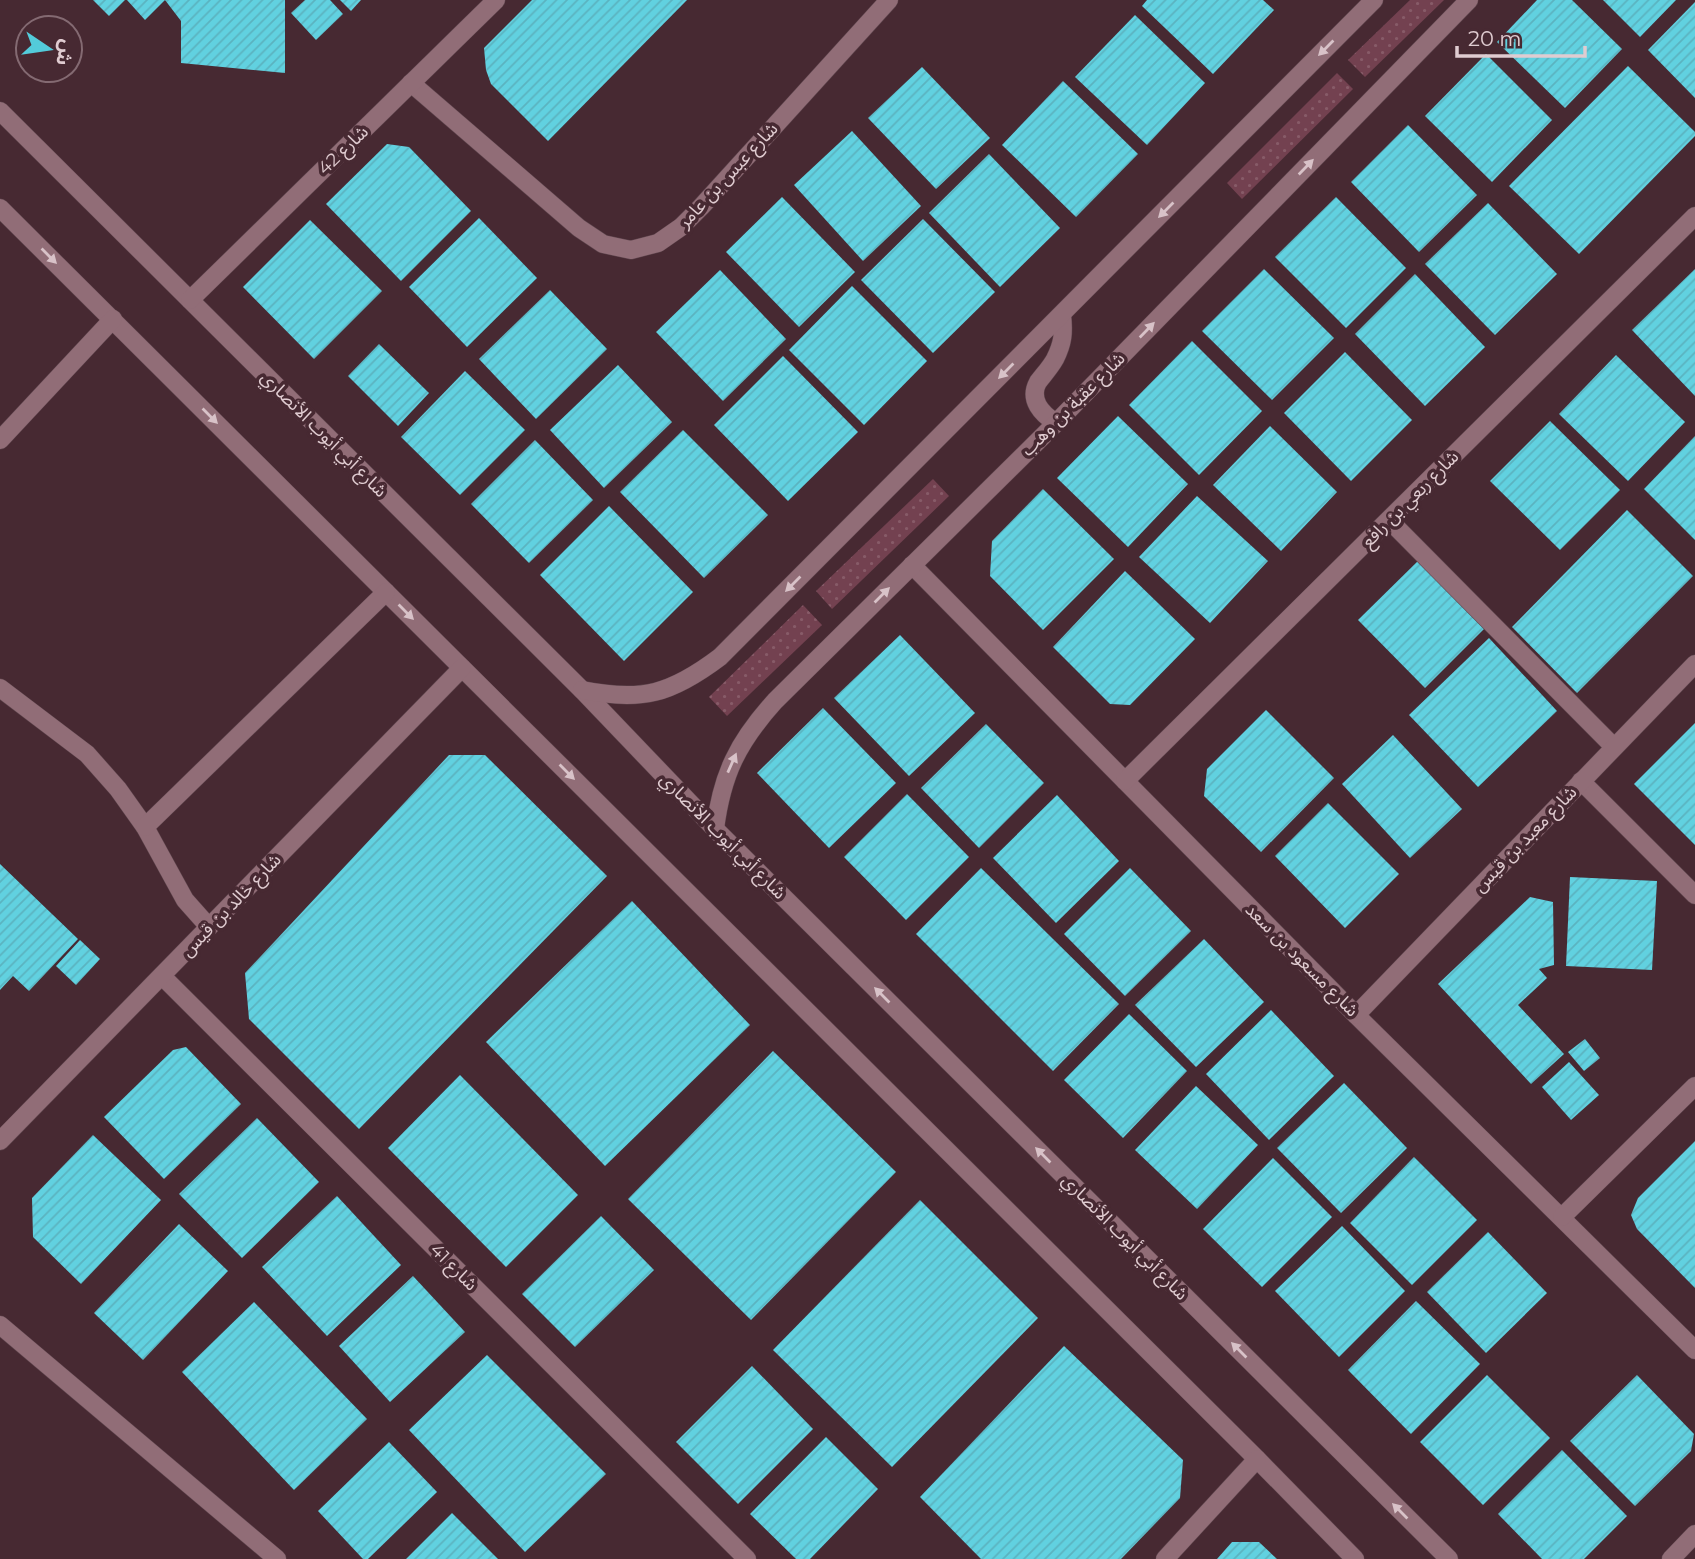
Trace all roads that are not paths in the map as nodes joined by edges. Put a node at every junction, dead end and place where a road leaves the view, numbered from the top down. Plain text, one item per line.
1 (496, 0) edge
2 (889, 0) edge
3 (1374, 0) edge
4 (1469, 0) edge
5 (411, 83) junction
6 (0, 111) edge
7 (0, 208) edge
8 (1695, 216) edge
9 (190, 300) junction
10 (1062, 315) junction
11 (113, 319) junction
12 (1056, 423) junction
13 (0, 440) edge
14 (1389, 520) junction
15 (912, 565) junction
16 (386, 592) junction
17 (1695, 664) edge
18 (462, 668) junction
19 (0, 688) edge
20 (582, 690) junction
21 (1614, 747) junction
22 (1125, 781) junction
23 (1581, 781) junction
24 (145, 827) junction
25 (715, 829) junction
26 (1695, 895) edge
27 (209, 927) junction
28 (162, 976) junction
29 (1356, 1015) junction
30 (1695, 1086) edge
31 (0, 1141) edge
32 (1562, 1217) junction
33 (0, 1325) edge
34 (1695, 1350) edge
35 (1257, 1459) junction
36 (1695, 1534) edge
37 (277, 1559) edge
38 (747, 1559) edge
39 (1165, 1559) edge
40 (1355, 1559) edge
41 (1449, 1559) edge
42 (1671, 1559) edge

1 - 5 street, شارع 42
2 - 5 street, شارع عبس بن عامر
3 -> 10 street
12 -> 4 street, شارع عقبة بن وهب
5 - 9 street, شارع 42
6 - 9 street, شارع أبي أيوب الأنصاري
7 -> 11 street
8 - 14 street, شارع ربعي بن رافع
9 - 20 street, شارع أبي أيوب الأنصاري
10 - 12 street
10 -> 20 street
11 - 13 street
11 -> 16 street
12 - 15 street, شارع عقبة بن وهب
14 - 21 street
14 - 22 street, شارع ربعي بن رافع
15 - 22 street, شارع مسعود بن سعد
25 -> 15 street, شارع عقبة بن وهب
16 -> 18 street
16 - 24 street
17 - 21 street, شارع معبد بن قيس
18 - 27 street, شارع خالد بن قيس
18 -> 35 street
19 - 24 street
20 - 25 street, شارع أبي أيوب الأنصاري
21 - 23 street, شارع معبد بن قيس
22 - 29 street, شارع مسعود بن سعد
23 - 26 street
23 - 29 street, شارع معبد بن قيس
24 - 27 street
41 -> 25 street, شارع أبي أيوب الأنصاري
27 - 28 street, شارع خالد بن قيس
28 - 31 street, شارع خالد بن قيس
28 - 38 street, شارع 41
29 - 32 street, شارع مسعود بن سعد
30 - 32 street
32 - 34 street, شارع مسعود بن سعد
33 - 37 street
35 - 39 street
35 - 40 street
36 - 42 street

